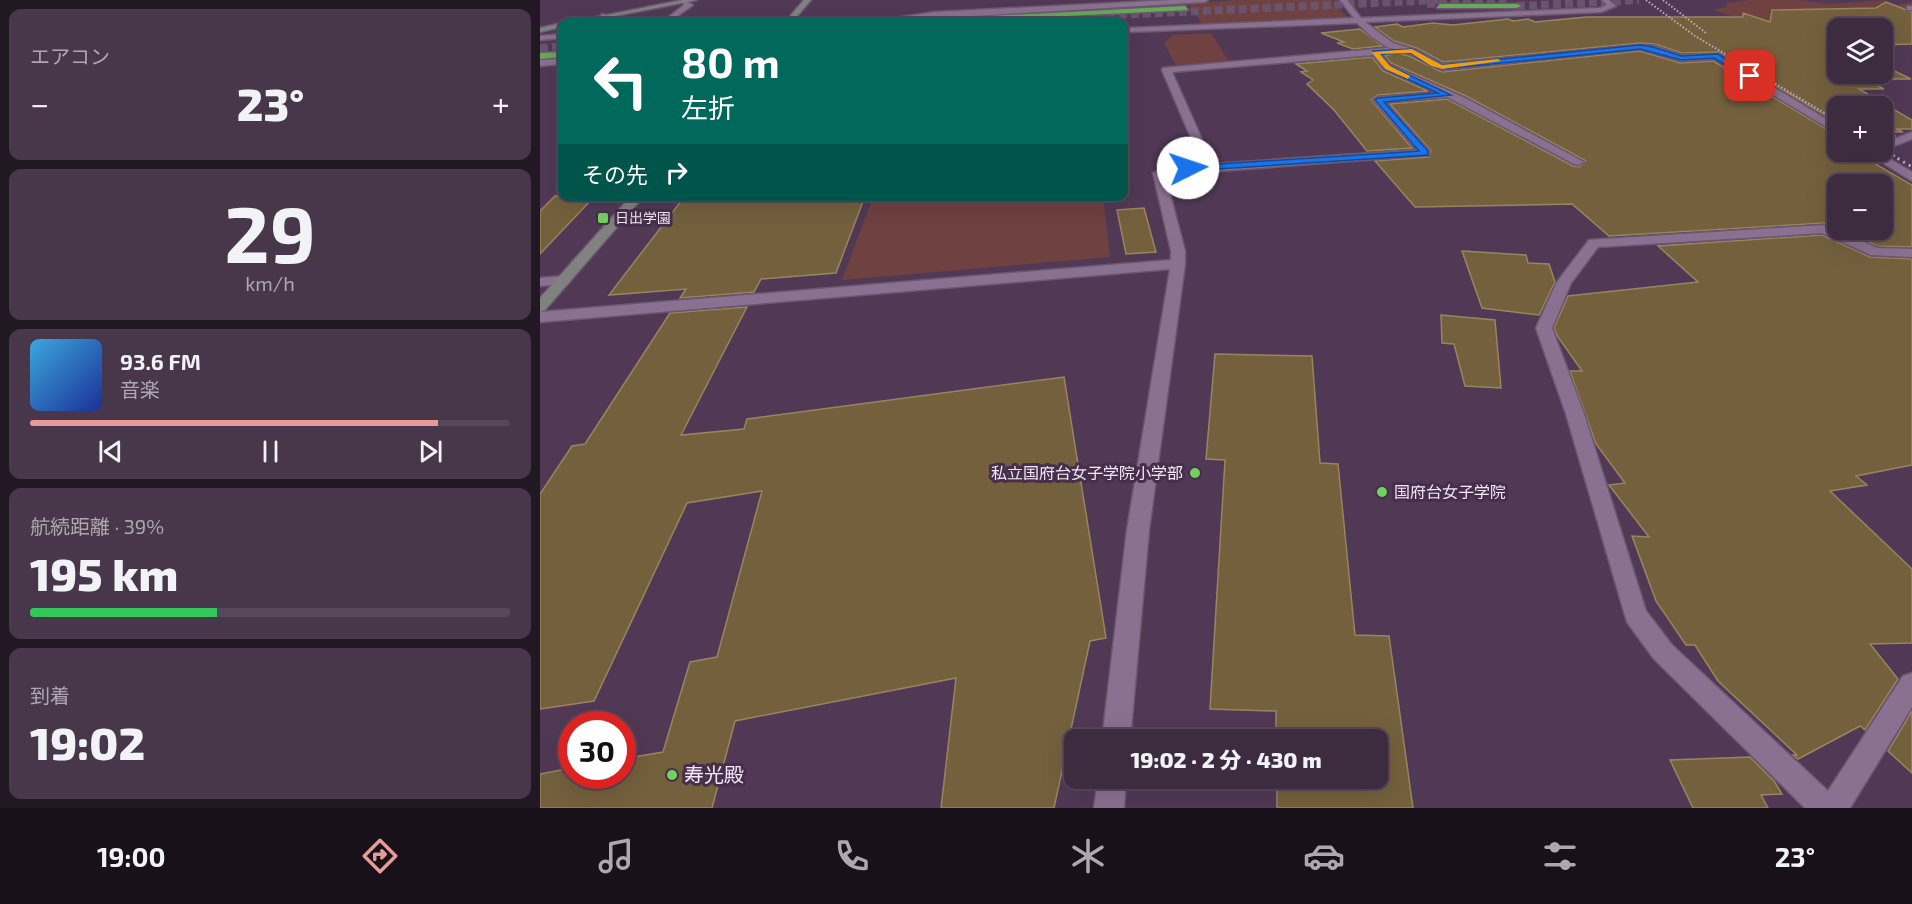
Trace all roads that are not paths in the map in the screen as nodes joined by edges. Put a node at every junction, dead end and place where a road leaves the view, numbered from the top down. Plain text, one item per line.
1 (694, 0) edge
2 (808, 0) edge
3 (989, 0) edge
4 (1050, 0) edge
5 (1205, 0) edge
6 (1343, 0) edge
7 (1605, 0) edge
8 (1170, 1) edge
9 (684, 2) junction
10 (1111, 3) edge
11 (1515, 4) dead end
12 (1529, 4) dead end
13 (1440, 6) dead end
14 (1185, 8) dead end
15 (1052, 10) junction
16 (1545, 12) junction
17 (988, 13) junction
18 (935, 14) junction
19 (608, 18) edge
20 (671, 18) edge
21 (792, 18) edge
22 (904, 18) edge
23 (917, 18) edge
24 (999, 18) edge
25 (1156, 20) dead end
26 (1358, 20) junction
27 (558, 26) edge
28 (1128, 27) edge
29 (1128, 28) edge
30 (540, 30) edge
31 (558, 36) edge
32 (540, 38) edge
33 (558, 44) edge
34 (540, 45) edge
35 (1401, 50) junction
36 (1375, 52) junction
37 (558, 55) edge
38 (540, 56) edge
39 (558, 62) edge
40 (540, 63) edge
41 (1447, 95) junction
42 (1827, 124) edge
43 (1912, 135) edge
44 (1893, 143) edge
45 (1578, 162) dead end
46 (1891, 162) edge
47 (1209, 167) junction
48 (1912, 177) edge
49 (634, 201) edge
50 (1912, 253) edge
51 (1178, 264) junction
52 (564, 280) junction
53 (540, 282) edge
54 (540, 308) edge
55 (540, 317) edge
56 (1912, 684) edge
57 (1117, 729) edge
58 (1111, 789) edge
59 (1109, 808) edge
60 (1825, 808) edge
61 (1834, 808) edge

1 - 9 street
2 - 21 street
3 - 17 street
4 - 15 street
5 - 8 street
6 - 26 street
7 - 16 street
8 - 10 street
9 - 19 street
9 - 20 street
10 - 15 street
11 - 13 highway
12 - 16 street
14 - 24 highway
15 - 17 street
16 - 26 street
17 - 18 street
18 - 22 street
18 - 23 street
25 - 28 highway
26 - 29 street
26 - 35 street
27 - 30 street
31 - 32 street
33 - 34 highway
35 - 36 street
35 - 42 street
36 - 41 street
36 - 47 street
37 - 38 highway
39 - 40 street
41 - 45 street
41 - 47 street
43 - 44 street
46 - 48 street
47 - 51 street
49 - 52 street
50 - 60 street
51 - 55 street
51 - 57 street
52 - 53 street
52 - 54 street
56 - 61 street
58 - 59 street

